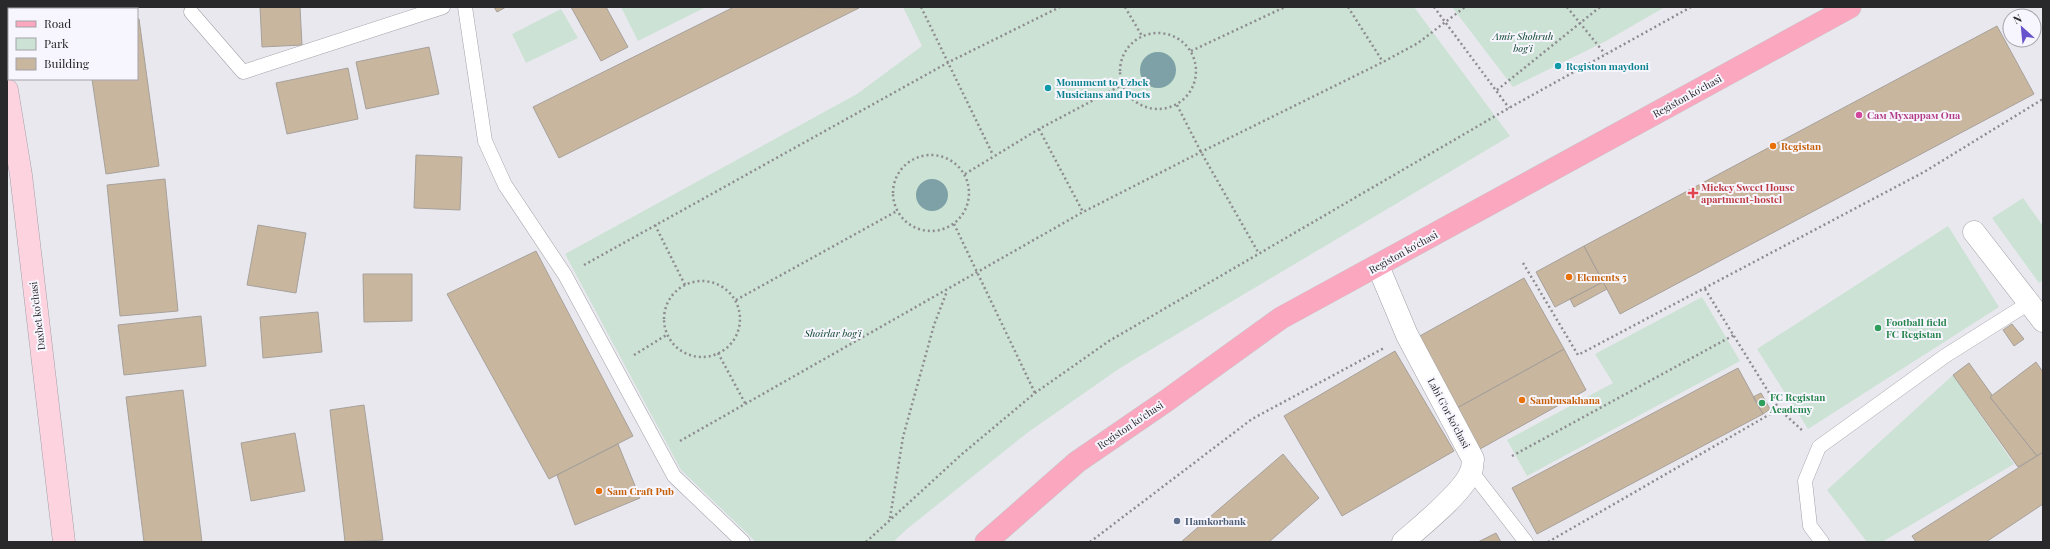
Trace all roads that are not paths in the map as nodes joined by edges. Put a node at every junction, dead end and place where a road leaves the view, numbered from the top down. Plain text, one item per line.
1 (443, 7) edge
2 (465, 7) edge
3 (1850, 7) edge
4 (191, 12) dead end
5 (7, 90) edge
6 (1974, 232) dead end
7 (1378, 266) junction
8 (2029, 303) junction
9 (2043, 321) edge
10 (1472, 471) junction
11 (64, 542) edge
12 (743, 542) edge
13 (986, 542) edge
14 (1403, 542) edge
15 (1526, 542) edge
16 (1822, 542) edge

1 - 4 lane
2 - 12 lane
3 - 7 main road, Registon ko'chasi
5 - 11 main road, Daxbet ko'chasi
6 - 8 street
7 - 10 street, Labi G'or ko'chasi
7 - 13 main road, Registon ko'chasi
8 - 9 street
8 - 16 lane
10 - 14 street
10 - 15 lane

